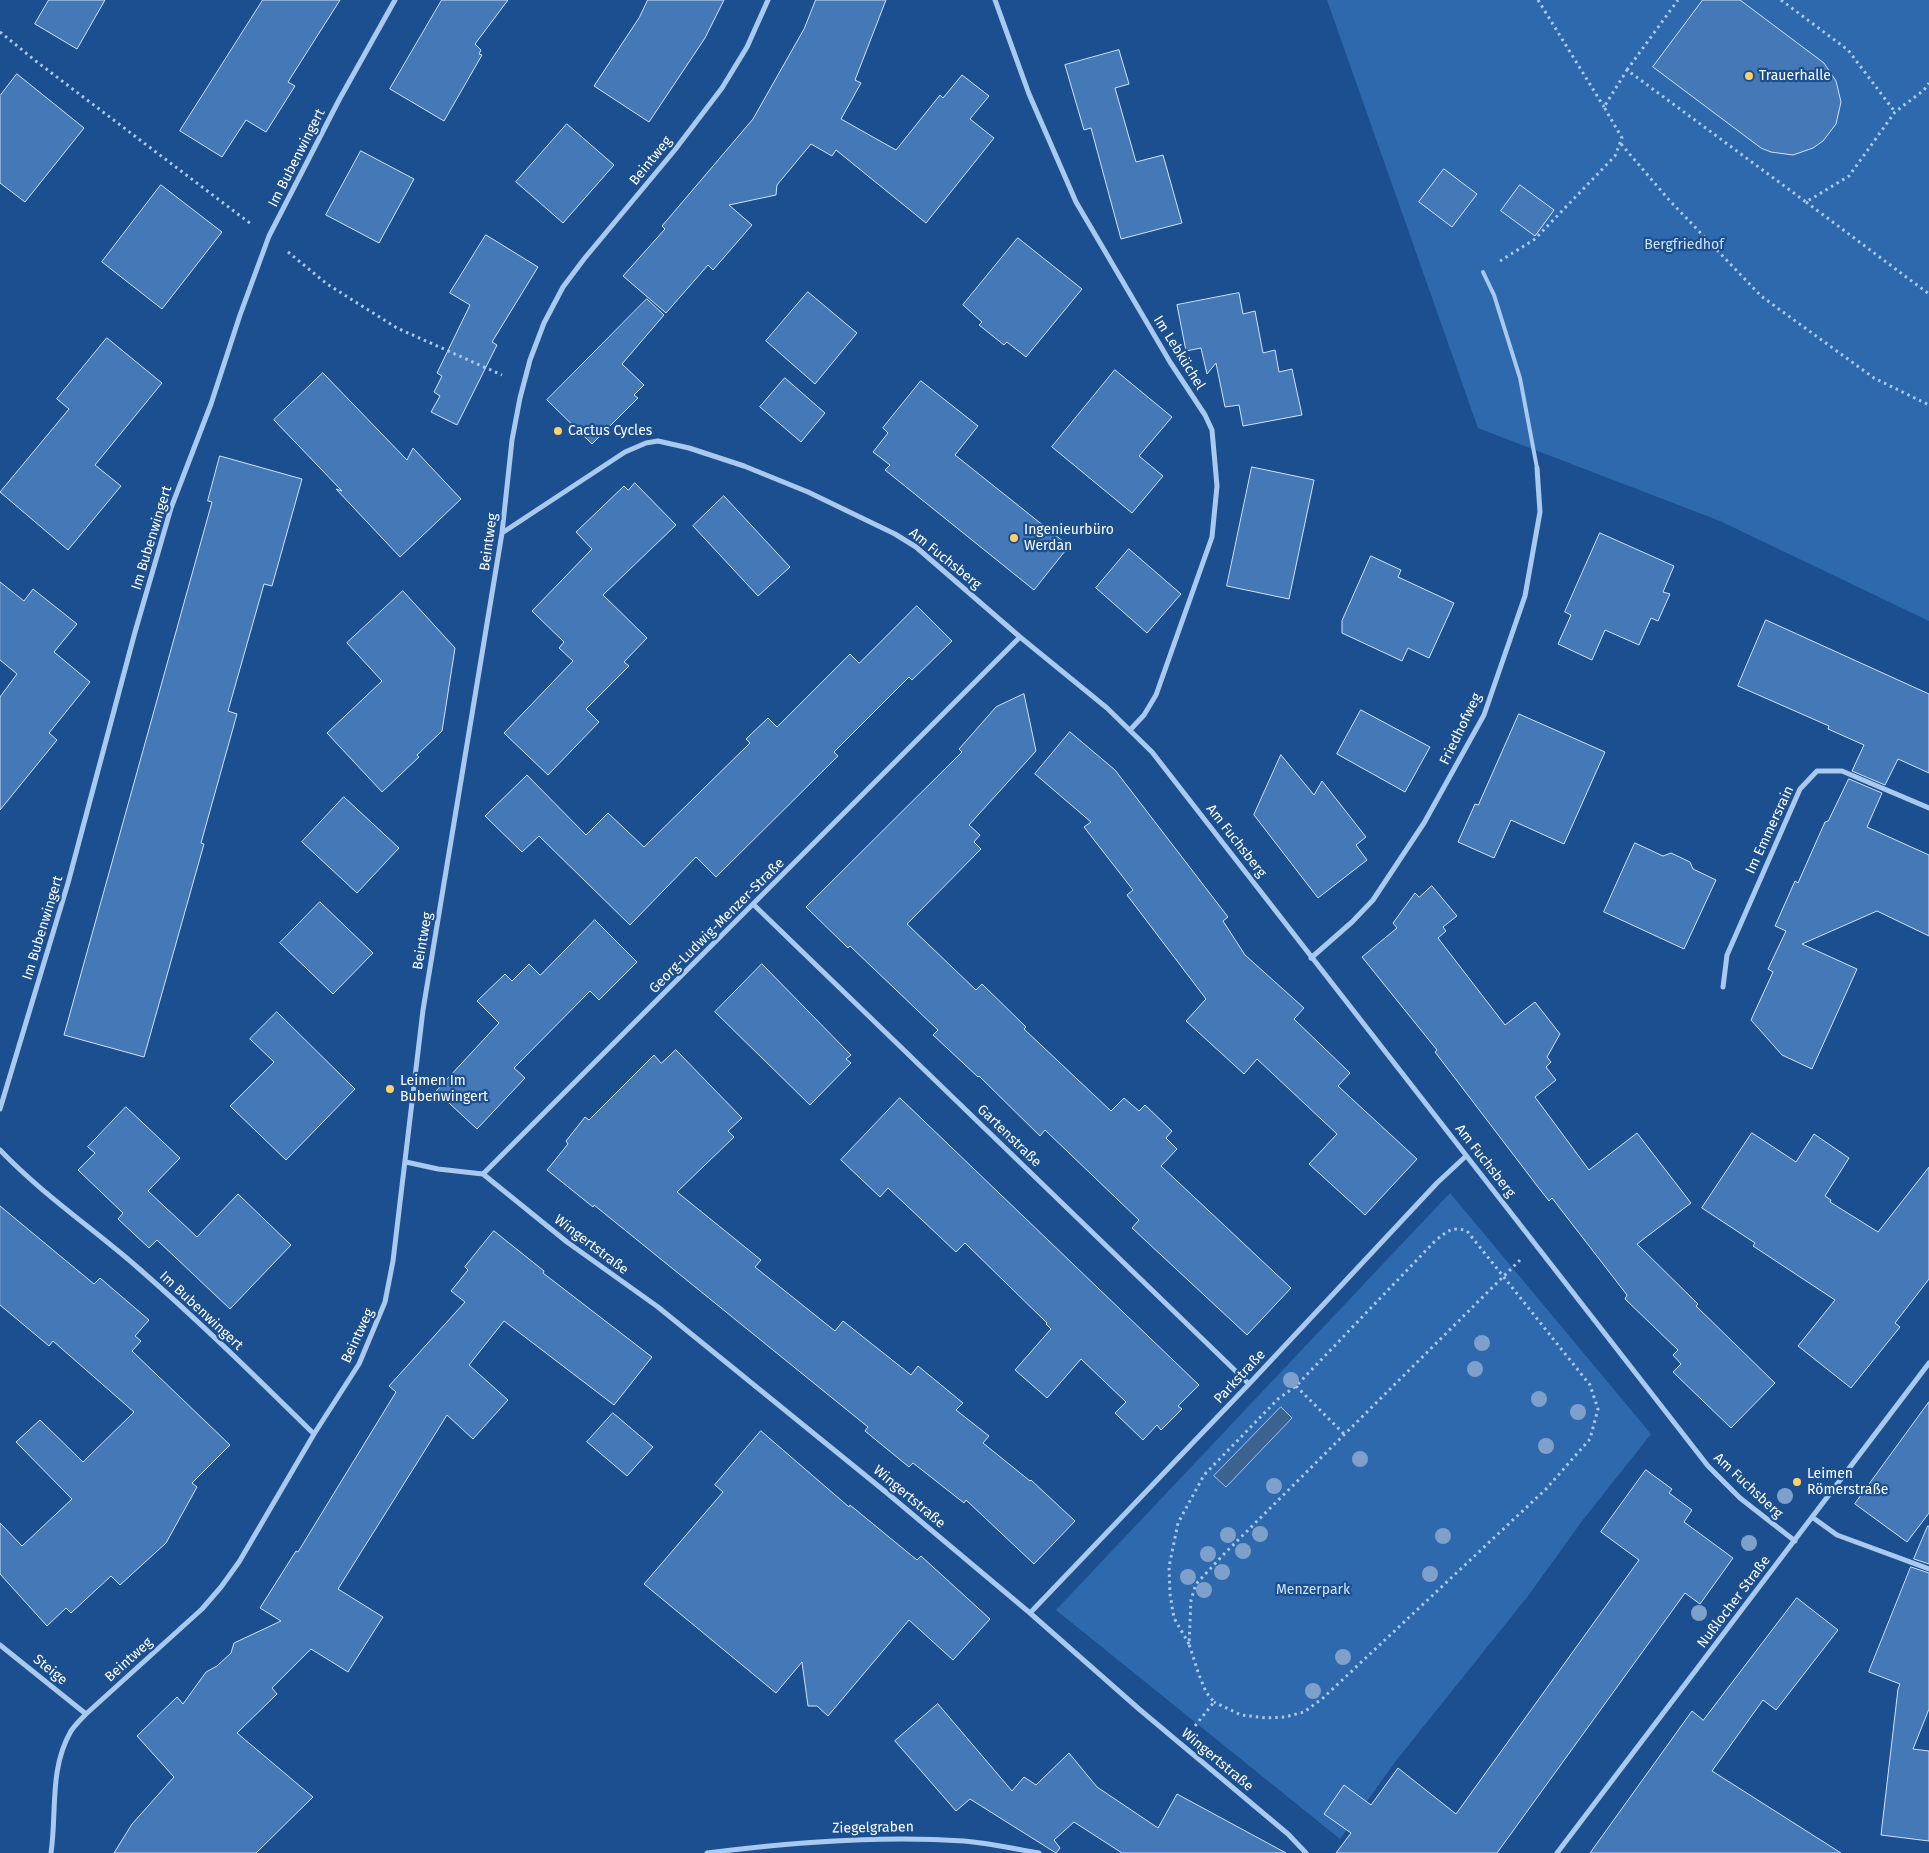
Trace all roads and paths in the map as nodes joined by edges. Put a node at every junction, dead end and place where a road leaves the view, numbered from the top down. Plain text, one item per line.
1 (395, 0) edge
2 (768, 0) edge
3 (995, 0) edge
4 (1538, 0) edge
5 (1678, 0) edge
6 (1781, 0) edge
7 (0, 32) edge
8 (1627, 70) junction
9 (1929, 83) edge
10 (1604, 108) junction
11 (1895, 112) junction
12 (1621, 144) junction
13 (1806, 202) junction
14 (269, 236) junction
15 (1483, 272) joint
16 (1929, 294) edge
17 (523, 385) junction
18 (1929, 405) edge
19 (1537, 468) joint
20 (502, 533) junction
21 (1020, 637) junction
22 (1131, 729) junction
23 (1929, 808) edge
24 (754, 905) junction
25 (1311, 958) junction
26 (1723, 987) dead end
27 (0, 1109) edge
28 (0, 1150) edge
29 (1466, 1156) junction
30 (406, 1162) junction
31 (483, 1174) junction
32 (1518, 1262) dead end
33 (1503, 1278) junction
34 (1929, 1363) edge
35 (1249, 1384) junction
36 (1296, 1386) junction
37 (314, 1434) junction
38 (1345, 1436) junction
39 (1812, 1517) junction
40 (1795, 1541) junction
41 (1929, 1569) edge
42 (1030, 1613) junction
43 (1189, 1644) junction
44 (0, 1645) edge
45 (1214, 1702) junction
46 (86, 1714) junction
47 (1180, 1744) junction
48 (51, 1853) edge
49 (707, 1853) edge
50 (1039, 1853) edge
51 (1306, 1853) edge
52 (1557, 1853) edge

1 - 14 street, Im Bubenwingert
2 - 17 street, Beintweg
3 - 22 street, Im Lebküchel
4 - 10 path
5 - 8 path
6 - 11 path
7 - 14 path
8 - 10 path
8 - 13 path
9 - 11 path
10 - 12 path
11 - 13 path
12 - 15 path
12 - 18 path
13 - 16 path
14 - 17 path
14 - 27 street, Im Bubenwingert
15 - 19 lane
17 - 20 street, Beintweg
19 - 25 street, Friedhofweg
20 - 21 street, Am Fuchsberg
20 - 30 street, Beintweg
21 - 22 street, Am Fuchsberg
21 - 24 street, Georg-Ludwig-Menzer-Straße
22 - 25 street, Am Fuchsberg
23 - 26 street, Im Emmersrain
24 - 31 street, Georg-Ludwig-Menzer-Straße
24 - 35 street, Gartenstraße
25 - 29 street, Am Fuchsberg
28 - 37 street, Im Bubenwingert
29 - 35 street, Parkstraße
29 - 40 street, Am Fuchsberg
30 - 31 street
30 - 37 street, Beintweg
31 - 42 street, Wingertstraße
32 - 33 path
33 - 36 path
33 - 38 path
33 - 45 path
34 - 39 street, Nußlocher Straße
35 - 42 street, Parkstraße
36 - 38 path
36 - 43 path
37 - 46 street, Beintweg
38 - 43 path
39 - 40 street, Nußlocher Straße
39 - 41 street
40 - 52 street, Nußlocher Straße
42 - 47 street, Wingertstraße
43 - 45 path
44 - 46 street, Steige
45 - 47 path
46 - 48 street, Beintweg
47 - 51 street, Wingertstraße
49 - 50 street, Ziegelgraben

